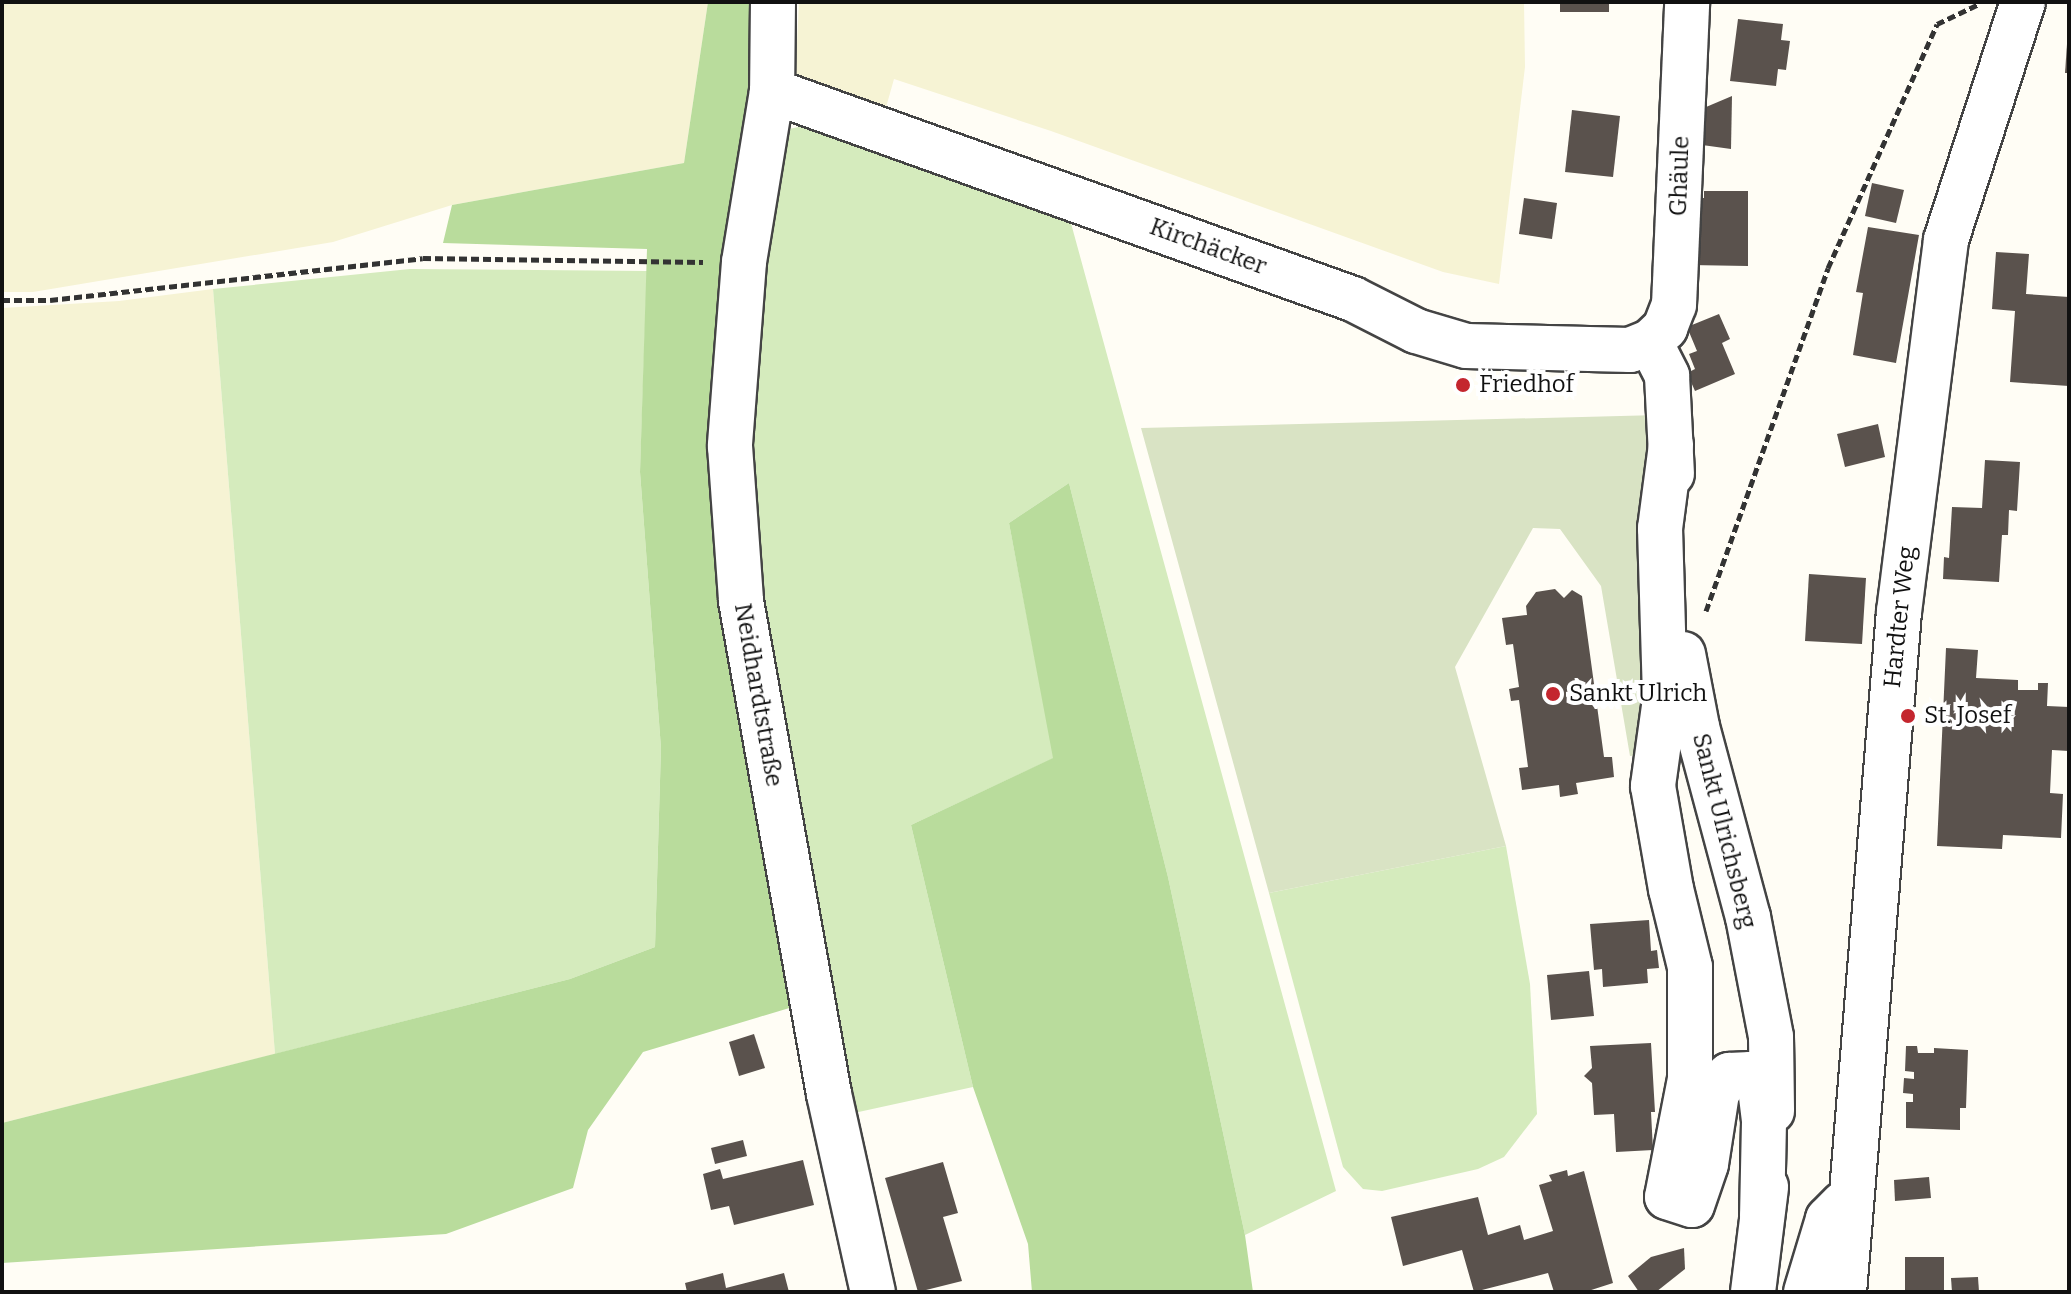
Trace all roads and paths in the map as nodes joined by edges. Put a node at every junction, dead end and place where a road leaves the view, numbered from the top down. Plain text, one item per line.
1 (773, 2) edge
2 (1687, 2) edge
3 (1984, 2) edge
4 (2023, 2) edge
5 (772, 91) junction
6 (744, 262) junction
7 (2, 300) edge
8 (1650, 342) junction
9 (1671, 445) junction
10 (1686, 667) junction
11 (1855, 1193) junction
12 (1762, 1216) junction
13 (873, 1292) edge
14 (1753, 1292) edge
15 (1806, 1292) edge
16 (1844, 1292) edge

1 - 5 street, Neidhardtstraße
2 - 8 street, Ghäule
3 - 10 path
4 - 11 street, Hardter Weg
5 - 6 street, Neidhardtstraße
5 - 8 street, Kirchäcker
6 - 7 path
6 - 13 street, Neidhardtstraße
8 - 9 street, Sankt Ulrichsberg
9 - 10 street, Sankt Ulrichsberg
9 - 12 street, Sankt Ulrichsberg
10 - 12 street, Sankt Ulrichsberg
11 - 15 street
11 - 16 street, Hardter Weg
12 - 14 street, Sankt Ulrichsberg

